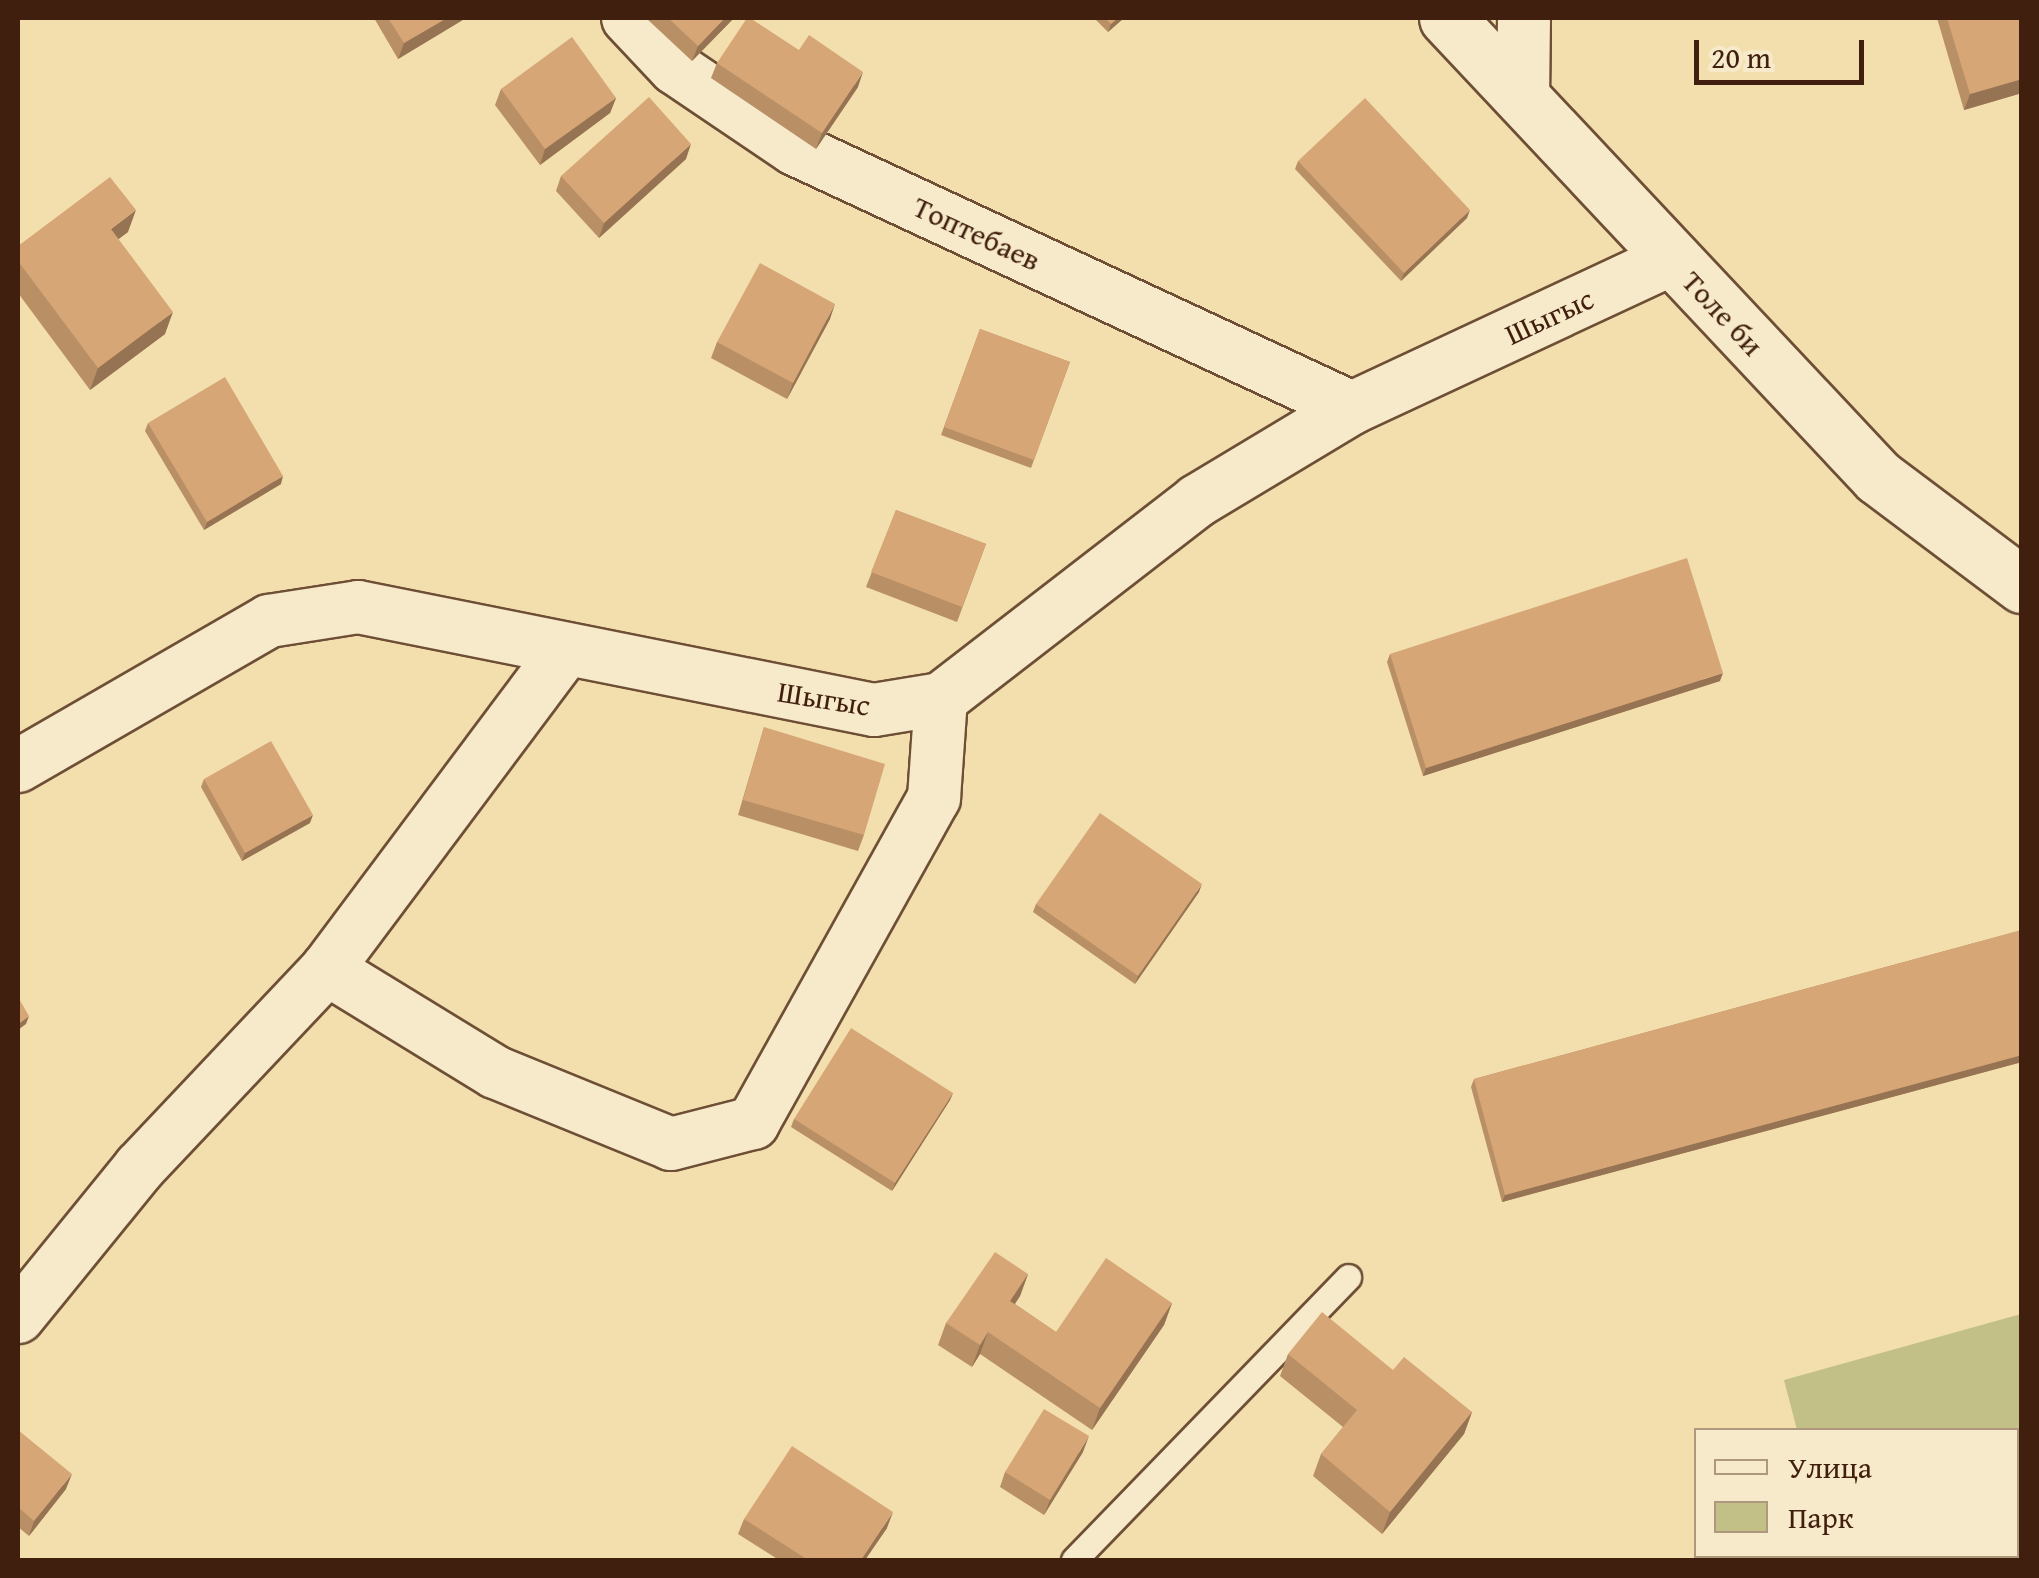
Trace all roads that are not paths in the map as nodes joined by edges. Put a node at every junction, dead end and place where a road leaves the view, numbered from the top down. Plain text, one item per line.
1 (628, 18) edge
2 (1447, 18) edge
3 (1524, 18) edge
4 (1524, 100) junction
5 (1672, 259) junction
6 (1352, 408) junction
7 (2022, 584) edge
8 (566, 648) junction
9 (941, 699) junction
10 (18, 766) edge
11 (327, 969) junction
12 (1348, 1277) dead end
13 (18, 1317) edge
14 (1074, 1560) edge

1 - 6 street, Топтебаев
2 - 4 main road, Толе би
3 - 4 street
4 - 5 main road, Толе би
5 - 6 street, Шыгыс
5 - 7 main road, Толе би
6 - 9 street, Шыгыс
8 - 9 street, Шыгыс
8 - 10 street, Шыгыс
8 - 11 street
9 - 11 street
11 - 13 street
12 - 14 lane

